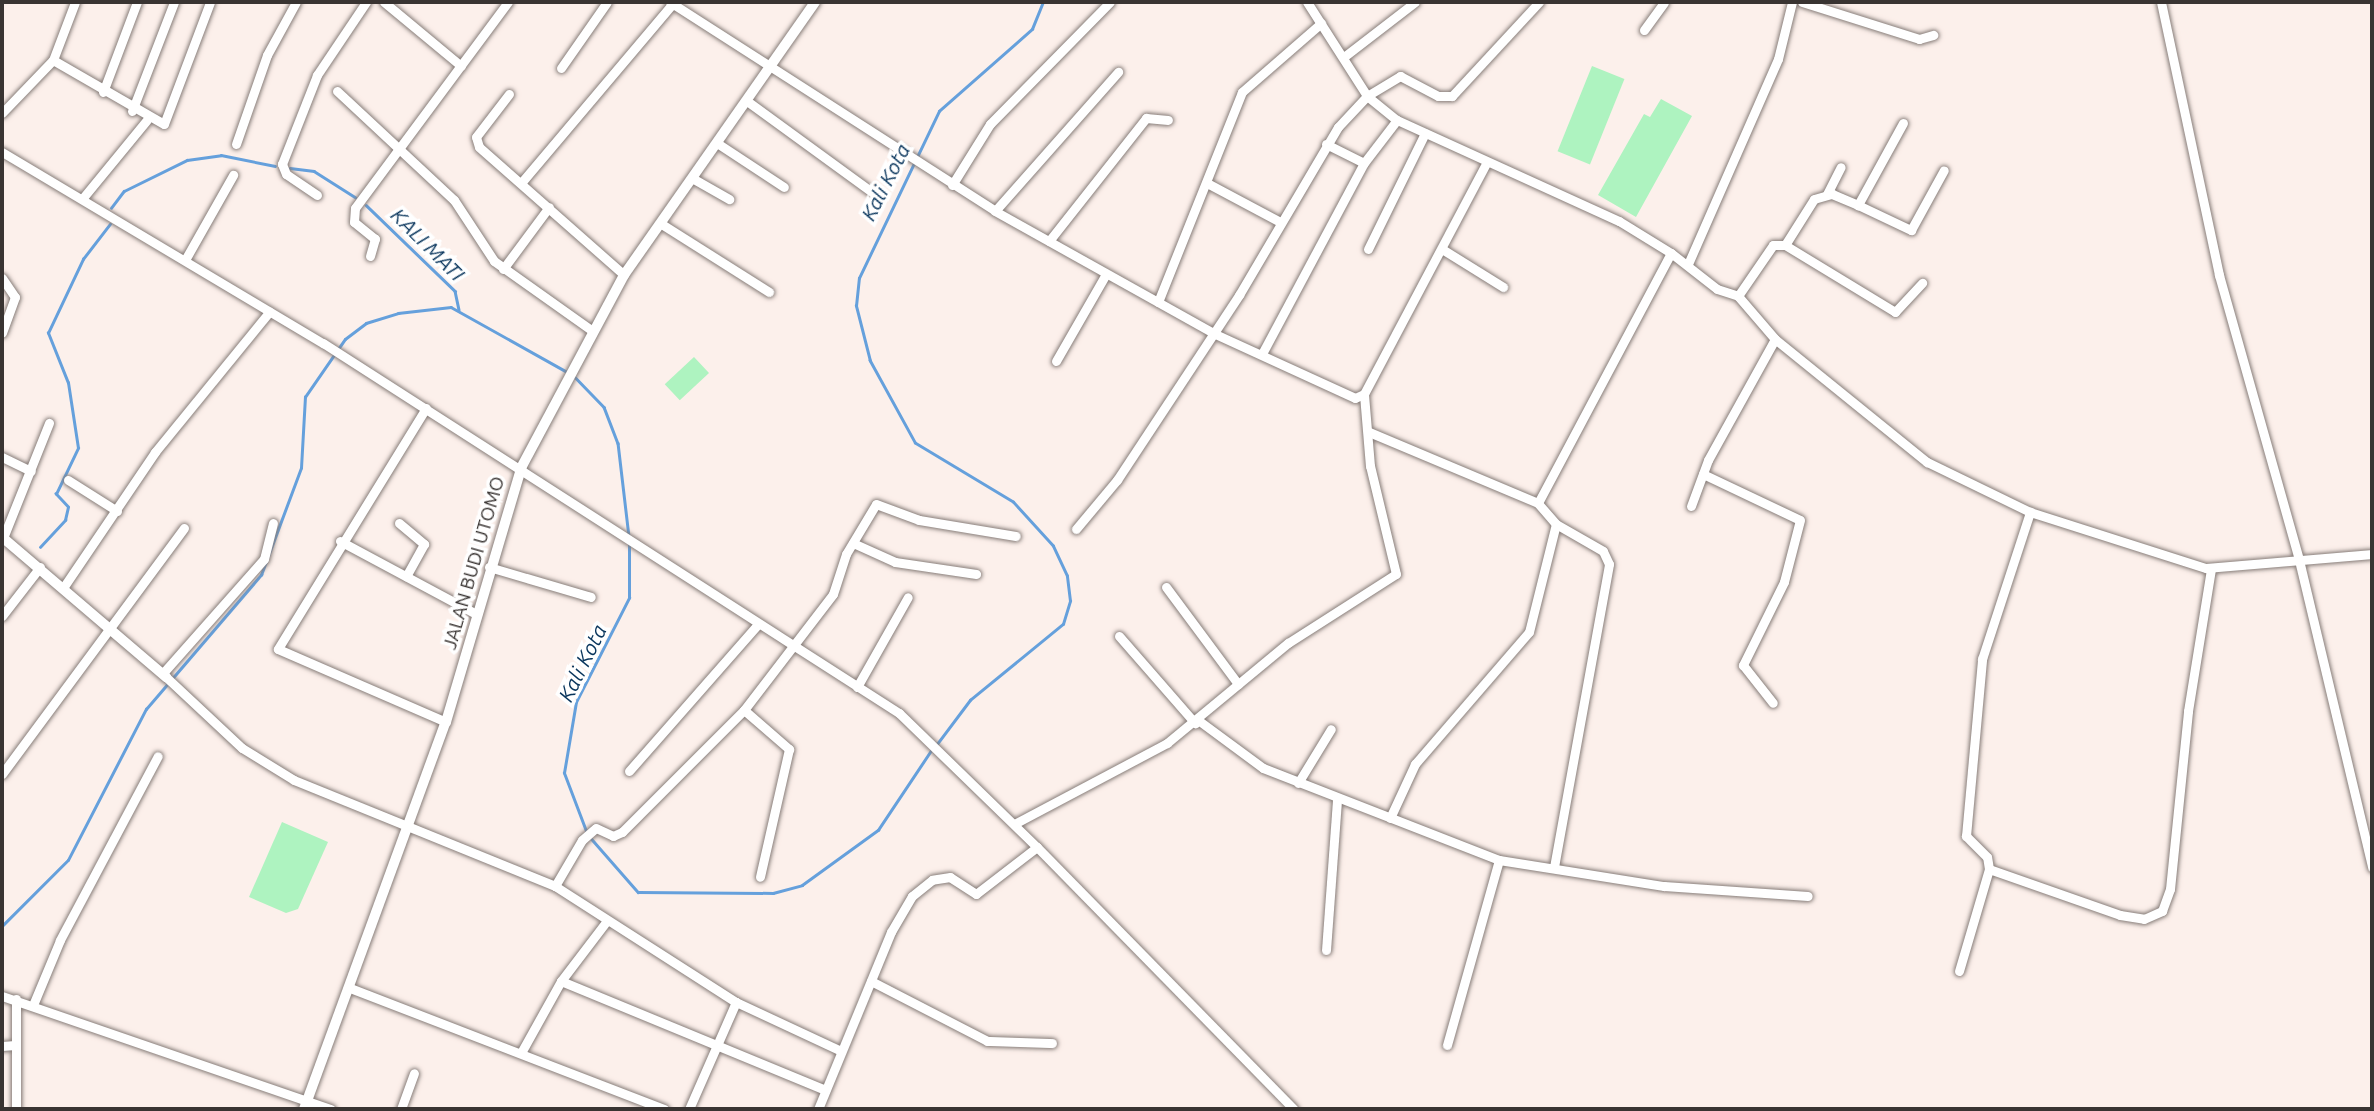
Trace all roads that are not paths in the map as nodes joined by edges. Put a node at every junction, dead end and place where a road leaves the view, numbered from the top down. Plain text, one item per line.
1 (75, 2) edge
2 (137, 2) edge
3 (174, 2) edge
4 (210, 2) edge
5 (296, 2) edge
6 (366, 2) edge
7 (384, 2) edge
8 (509, 2) edge
9 (607, 2) edge
10 (673, 2) edge
11 (816, 2) edge
12 (1110, 2) edge
13 (1415, 2) edge
14 (1539, 2) edge
15 (1664, 2) edge
16 (1791, 2) edge
17 (1802, 2) edge
18 (2161, 2) edge
19 (1312, 4) edge
20 (1321, 23) junction
21 (1644, 30) dead end
22 (1933, 35) dead end
23 (1345, 57) junction
24 (53, 60) junction
25 (772, 63) junction
26 (461, 66) junction
27 (561, 68) dead end
28 (1118, 72) dead end
29 (337, 91) dead end
30 (103, 92) junction
31 (509, 94) dead end
32 (1367, 96) junction
33 (747, 101) junction
34 (132, 111) junction
35 (2, 113) edge
36 (147, 120) junction
37 (1168, 120) dead end
38 (1396, 120) junction
39 (1903, 123) dead end
40 (1425, 133) junction
41 (717, 143) junction
42 (236, 144) dead end
43 (1326, 144) junction
44 (2, 152) edge
45 (401, 152) junction
46 (1364, 163) junction
47 (1486, 164) junction
48 (1841, 167) dead end
49 (1944, 170) dead end
50 (233, 175) dead end
51 (692, 178) junction
52 (521, 183) junction
53 (1207, 183) junction
54 (952, 185) junction
55 (784, 187) dead end
56 (873, 193) dead end
57 (1827, 194) junction
58 (317, 195) dead end
59 (82, 199) junction
60 (729, 199) dead end
61 (1858, 205) junction
62 (549, 207) junction
63 (995, 211) junction
64 (1280, 222) junction
65 (660, 223) junction
66 (1049, 242) junction
67 (1785, 245) junction
68 (1368, 249) dead end
69 (1441, 249) junction
70 (1671, 253) junction
71 (370, 256) dead end
72 (185, 260) junction
73 (1688, 264) junction
74 (503, 269) junction
75 (1107, 274) junction
76 (624, 275) junction
77 (2, 278) edge
78 (1922, 283) dead end
79 (1503, 287) dead end
80 (769, 292) dead end
81 (1738, 296) junction
82 (1158, 302) junction
83 (269, 312) junction
84 (591, 330) junction
85 (2, 333) edge
86 (1213, 333) junction
87 (1775, 339) junction
88 (1263, 352) junction
89 (1056, 361) dead end
90 (1364, 394) junction
91 (426, 408) junction
92 (49, 423) dead end
93 (1369, 432) junction
94 (2, 457) edge
95 (521, 468) junction
96 (31, 471) junction
97 (1703, 474) junction
98 (68, 480) dead end
99 (1538, 503) junction
100 (1692, 506) dead end
101 (117, 511) junction
102 (2030, 512) junction
103 (273, 523) dead end
104 (399, 523) dead end
105 (1556, 524) junction
106 (184, 528) dead end
107 (1076, 529) dead end
108 (1016, 536) dead end
109 (2, 538) edge
110 (340, 541) junction
111 (853, 543) junction
112 (2372, 554) edge
113 (2299, 560) junction
114 (40, 567) junction
115 (489, 567) junction
116 (2211, 569) junction
117 (976, 574) dead end
118 (406, 576) junction
119 (65, 585) junction
120 (1166, 587) dead end
121 (591, 597) dead end
122 (908, 597) dead end
123 (477, 614) junction
124 (2, 616) edge
125 (758, 624) junction
126 (111, 627) junction
127 (1119, 636) dead end
128 (794, 646) junction
129 (165, 675) junction
130 (1238, 684) junction
131 (857, 687) junction
132 (1773, 703) dead end
133 (744, 709) junction
134 (446, 722) junction
135 (1196, 722) junction
136 (1331, 729) dead end
137 (158, 755) dead end
138 (629, 771) dead end
139 (2, 774) edge
140 (1298, 783) junction
141 (1337, 799) junction
142 (1390, 818) junction
143 (1016, 823) junction
144 (408, 824) junction
145 (1037, 847) junction
146 (1499, 860) junction
147 (1554, 867) junction
148 (2372, 867) edge
149 (1989, 869) junction
150 (760, 877) dead end
151 (555, 886) junction
152 (1808, 896) dead end
153 (606, 922) junction
154 (1326, 950) dead end
155 (1959, 971) dead end
156 (561, 981) junction
157 (872, 981) junction
158 (350, 988) junction
159 (2, 996) edge
160 (16, 999) junction
161 (736, 1002) junction
162 (33, 1005) junction
163 (715, 1040) junction
164 (1052, 1043) dead end
165 (15, 1045) junction
166 (1447, 1045) dead end
167 (2, 1046) edge
168 (522, 1051) junction
169 (841, 1051) junction
170 (414, 1073) dead end
171 (825, 1090) junction
172 (305, 1105) edge
173 (16, 1109) edge
174 (331, 1109) edge
175 (401, 1109) edge
176 (664, 1109) edge
177 (689, 1109) edge
178 (818, 1109) edge
179 (1294, 1109) edge

1 - 24 street
2 - 30 street
3 - 34 street
4 - 36 street
5 - 42 street
6 - 58 street
7 - 26 street
8 - 26 street
9 - 27 street
10 - 25 street
10 - 52 street
11 - 25 street, JALAN BUDI UTOMO
12 - 54 street
13 - 23 street
14 - 32 street
15 - 21 street
16 - 73 street
17 - 22 street
18 - 113 street
19 - 20 street
20 - 23 street
20 - 53 street
23 - 32 street
24 - 30 street
24 - 35 street
25 - 33 street, JALAN BUDI UTOMO
25 - 54 street
26 - 45 street
28 - 63 street
29 - 45 street
30 - 34 street
31 - 52 street
32 - 38 street
32 - 43 street
33 - 41 street, JALAN BUDI UTOMO
33 - 56 street
34 - 36 street
36 - 59 street
37 - 66 street
38 - 40 street
38 - 46 street
39 - 61 street
40 - 47 street
40 - 68 street
41 - 51 street, JALAN BUDI UTOMO
41 - 55 street
43 - 46 street
43 - 64 street
44 - 59 street
45 - 71 street
45 - 74 street
46 - 88 street
47 - 69 street
47 - 70 street
48 - 57 street
49 - 61 street
50 - 72 street
51 - 60 street
51 - 65 street, JALAN BUDI UTOMO
52 - 62 street
53 - 64 street
53 - 82 street
54 - 63 street
57 - 61 street
57 - 67 street
59 - 72 street
62 - 74 street
62 - 76 street
63 - 66 street
64 - 86 street
65 - 76 street, JALAN BUDI UTOMO
65 - 80 street
66 - 75 street
67 - 78 street
67 - 81 street
69 - 79 street
69 - 90 street
70 - 73 street
70 - 99 street
72 - 83 street
73 - 81 street
74 - 84 street
75 - 82 street
75 - 89 street
76 - 84 street, JALAN BUDI UTOMO
77 - 85 street
81 - 87 street
82 - 86 street
83 - 91 street
83 - 101 street
84 - 95 street, JALAN BUDI UTOMO
86 - 88 street
86 - 107 street
87 - 97 street
87 - 102 street
88 - 90 street
90 - 93 street
91 - 95 street
91 - 110 street
92 - 96 street
93 - 99 street
93 - 130 street
94 - 96 street
95 - 115 street, JALAN BUDI UTOMO
95 - 125 street
96 - 109 street
97 - 100 street
97 - 132 street
98 - 101 street
99 - 105 street
101 - 119 street
102 - 116 street
102 - 149 street
103 - 129 street
104 - 118 street
105 - 142 street
105 - 147 street
106 - 126 street
108 - 111 street
109 - 114 street
110 - 118 street
110 - 134 street
111 - 117 street
111 - 128 street
112 - 113 street
113 - 116 street
113 - 148 street
114 - 119 street
114 - 124 street
115 - 121 street
115 - 123 street, JALAN BUDI UTOMO
116 - 149 street
118 - 123 street
119 - 126 street
120 - 130 street
122 - 131 street
123 - 134 street, JALAN BUDI UTOMO
125 - 128 street
125 - 138 street
126 - 129 street
126 - 139 street
127 - 135 street
128 - 131 street
128 - 133 street
129 - 144 street
130 - 135 street
131 - 143 street
133 - 150 street
133 - 151 street
134 - 144 street, JALAN BUDI UTOMO
135 - 140 street
135 - 143 street
136 - 140 street
137 - 162 street
140 - 141 street
141 - 142 street
141 - 154 street
142 - 146 street
143 - 145 street
144 - 151 street
144 - 158 street, JALAN BUDI UTOMO
145 - 157 street
145 - 179 street
146 - 147 street
146 - 166 street
147 - 152 street
149 - 155 street
151 - 153 street
153 - 156 street
153 - 161 street
156 - 163 street
156 - 168 street
157 - 164 street
157 - 169 street
158 - 168 street
158 - 172 street, JALAN BUDI UTOMO
159 - 160 street
160 - 162 street
160 - 165 street
161 - 163 street
161 - 169 street
162 - 172 street
163 - 171 street
163 - 177 street
165 - 167 street
165 - 173 street
168 - 176 street
169 - 171 street
170 - 175 street
171 - 178 street
172 - 174 street

